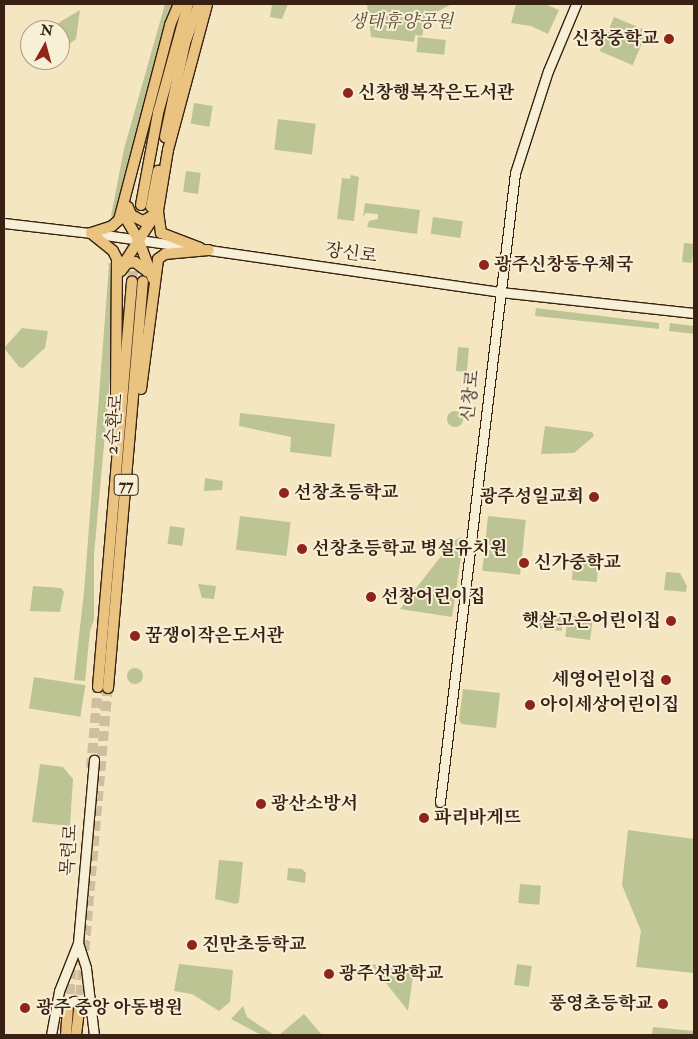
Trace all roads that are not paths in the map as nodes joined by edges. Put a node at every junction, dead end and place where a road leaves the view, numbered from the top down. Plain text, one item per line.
1 (179, 4) edge
2 (188, 4) edge
3 (199, 4) edge
4 (207, 4) edge
5 (576, 4) edge
6 (126, 201) junction
7 (150, 208) junction
8 (4, 223) edge
9 (91, 232) junction
10 (139, 241) junction
11 (209, 250) junction
12 (118, 274) junction
13 (132, 281) tunnel mouth
14 (148, 281) junction
15 (500, 292) junction
16 (694, 313) edge
17 (107, 586) junction
18 (94, 760) tunnel mouth
19 (440, 802) dead end
20 (78, 943) junction
21 (56, 1009) junction
22 (91, 1013) junction
23 (52, 1035) edge
24 (66, 1035) edge
25 (76, 1035) edge
26 (94, 1035) edge

1 - 6 highway
2 - 7 highway
3 - 7 highway
4 - 7 highway
5 - 15 main road, 신창로
6 - 7 highway
6 - 9 highway
6 - 10 highway
7 - 10 highway
7 - 11 highway
8 - 9 main road, 장신로
9 - 10 main road, 장신로
9 - 12 highway
10 - 11 main road, 장신로
10 - 12 highway
10 - 14 highway
11 - 14 highway
11 - 15 main road, 장신로
12 - 14 highway
12 - 17 highway
13 - 17 highway, 2순환로 / 77
14 - 17 highway, 2순환로 / 77
15 - 16 main road, 장신로
15 - 19 main road, 신창로
18 - 20 main road, 목련로
20 - 21 main road, 목련로
20 - 22 main road, 목련로
21 - 22 main road
21 - 23 main road, 목련로
22 - 26 main road, 목련로
24 - 25 highway

